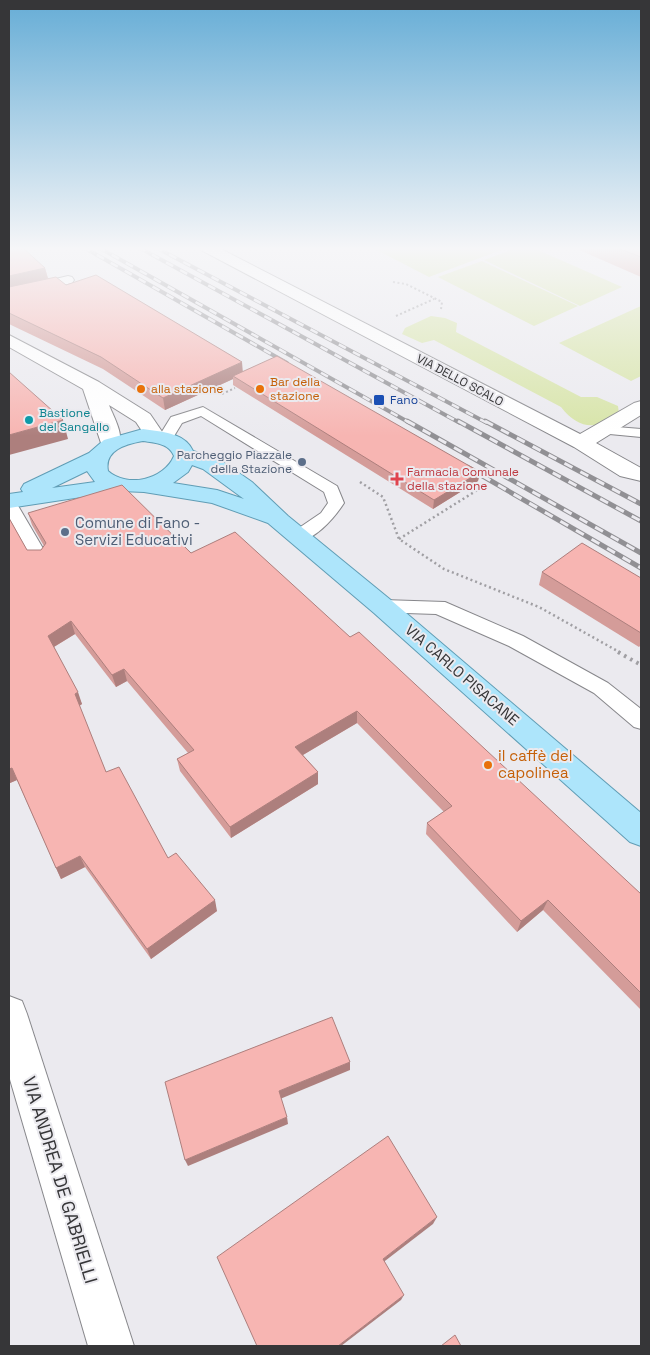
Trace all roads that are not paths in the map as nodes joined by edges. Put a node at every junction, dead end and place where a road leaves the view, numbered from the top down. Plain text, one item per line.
1 (327, 310) edge
2 (9, 340) edge
3 (92, 386) junction
4 (641, 407) edge
5 (604, 430) junction
6 (641, 434) edge
7 (160, 437) junction
8 (581, 443) junction
9 (104, 451) junction
10 (185, 455) junction
11 (641, 475) edge
12 (120, 485) junction
13 (145, 486) junction
14 (9, 502) edge
15 (289, 529) junction
16 (39, 557) edge
17 (383, 606) junction
18 (641, 721) edge
19 (641, 832) edge
20 (9, 1014) edge
21 (111, 1346) edge

1 - 8 street, VIA DELLO SCALO
2 - 3 street
3 - 7 street
3 - 9 street
4 - 5 street
5 - 6 lane
5 - 8 street
7 - 9 main road
7 - 10 main road
7 - 15 lane
8 - 11 street, VIA DELLO SCALO
9 - 12 main road
9 - 14 main road
10 - 13 main road
10 - 15 main road, VIA CARLO PISACANE
12 - 13 main road
12 - 14 main road
13 - 15 main road
14 - 16 lane
15 - 17 main road, VIA CARLO PISACANE
17 - 18 lane
17 - 19 main road, VIA CARLO PISACANE
20 - 21 street, VIA ANDREA DE GABRIELLI

